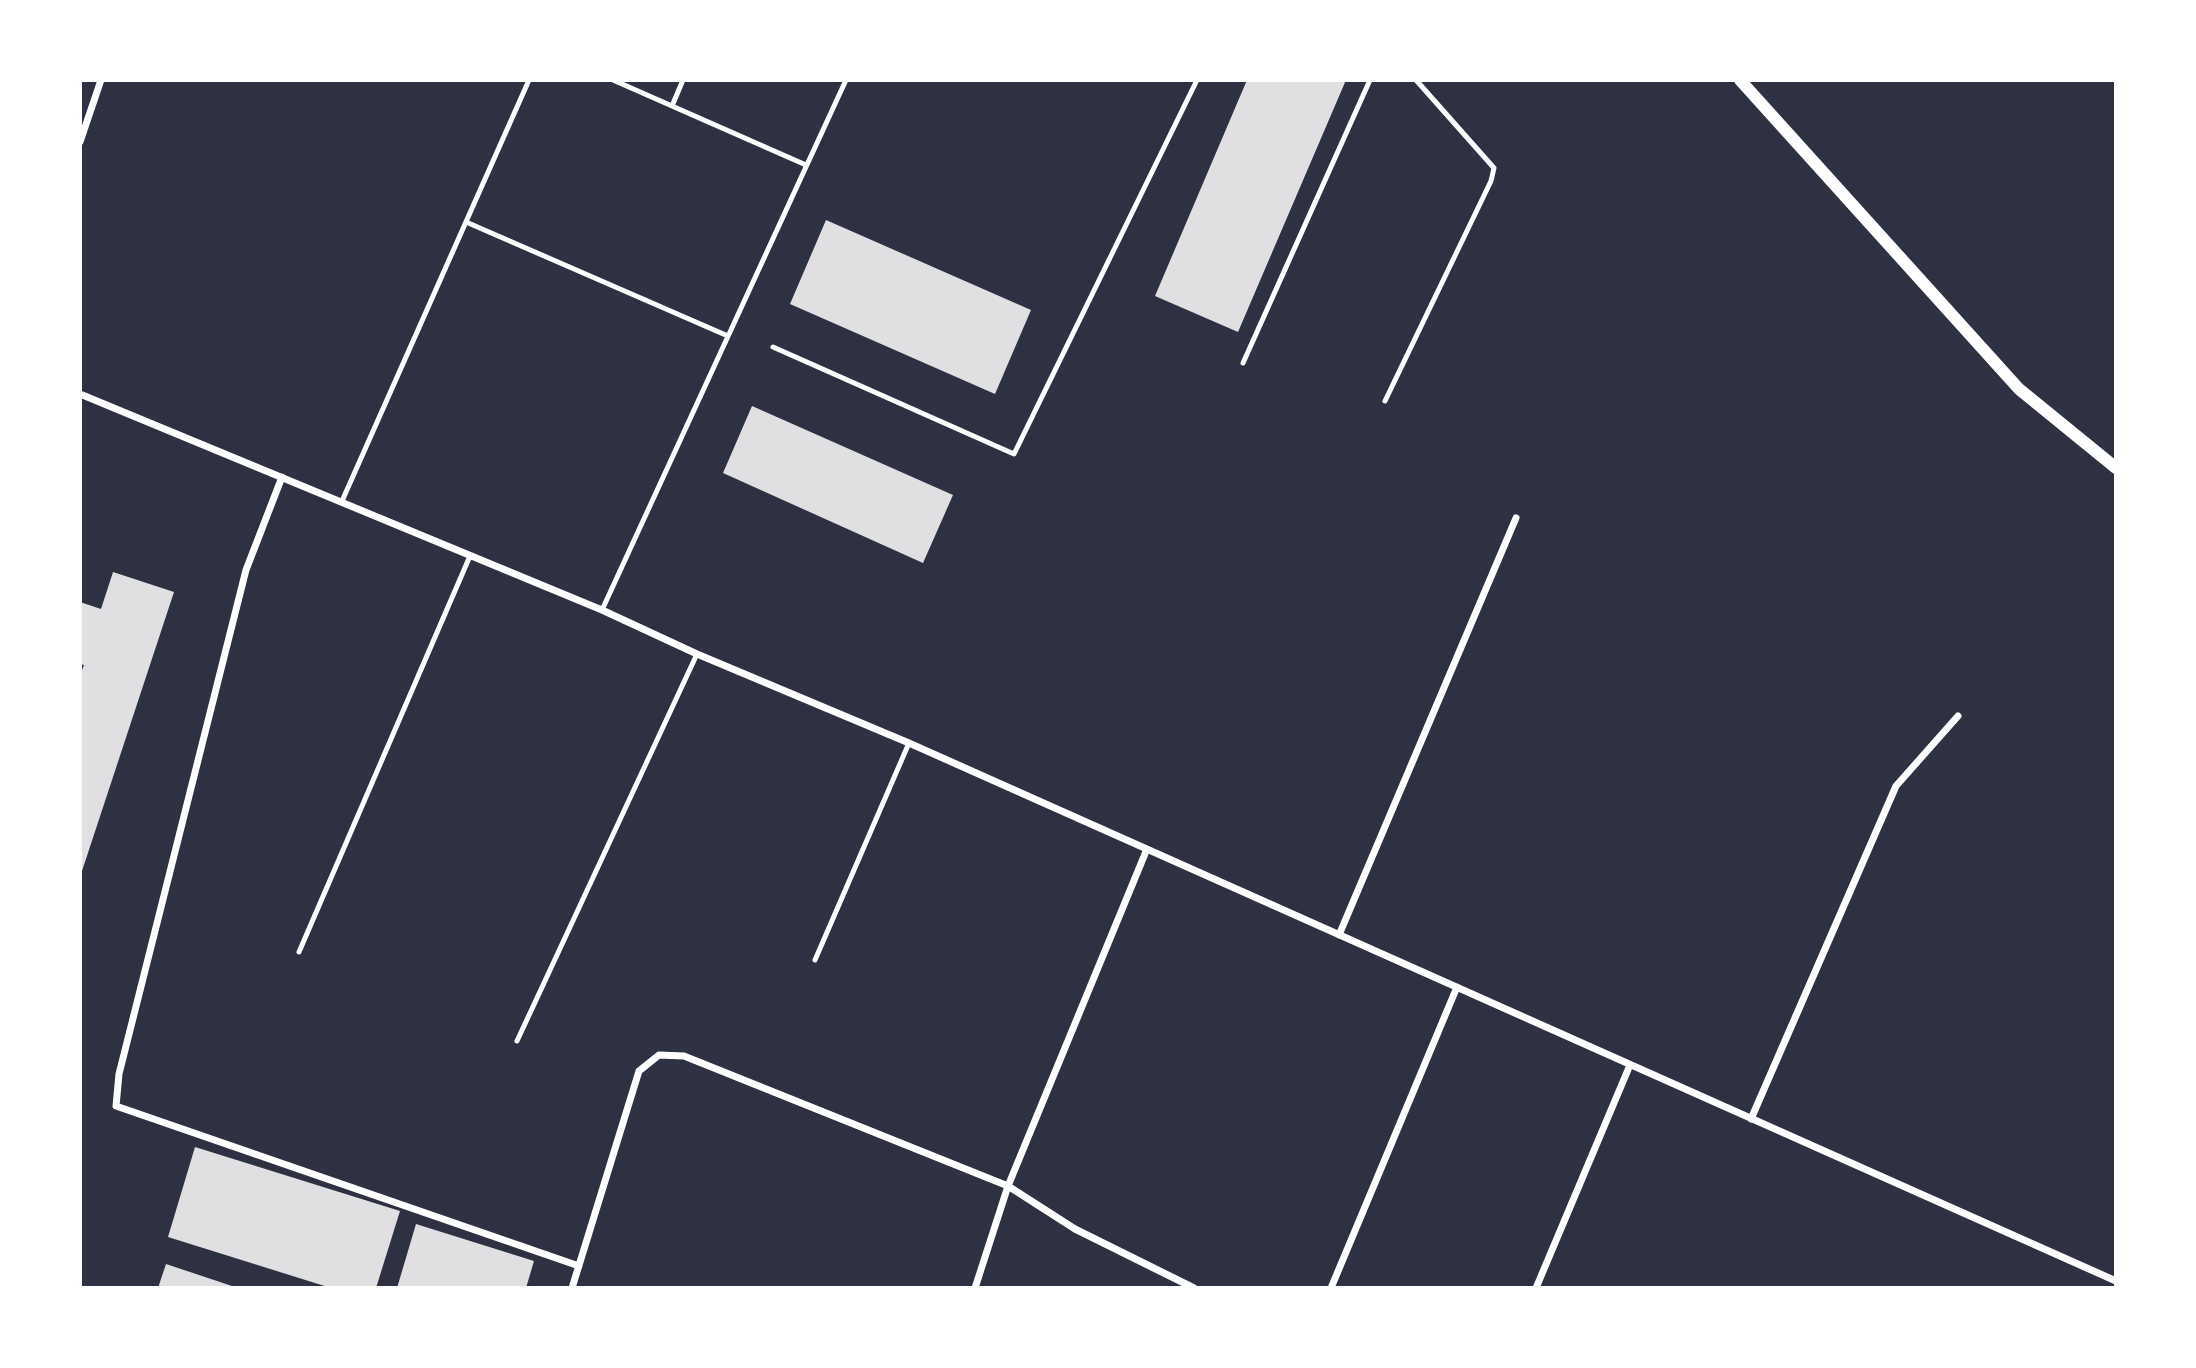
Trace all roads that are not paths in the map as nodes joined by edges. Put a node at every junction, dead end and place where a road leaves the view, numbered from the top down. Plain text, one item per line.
1 (101, 80) edge
2 (529, 80) edge
3 (613, 80) edge
4 (683, 80) edge
5 (846, 80) edge
6 (1197, 80) edge
7 (1370, 80) edge
8 (1416, 80) edge
9 (1740, 80) edge
10 (671, 106) junction
11 (80, 142) edge
12 (806, 165) junction
13 (466, 222) junction
14 (728, 336) junction
15 (772, 347) dead end
16 (1243, 363) dead end
17 (80, 394) edge
18 (1385, 401) dead end
19 (2116, 468) edge
20 (282, 477) junction
21 (342, 501) junction
22 (1516, 518) dead end
23 (470, 556) junction
24 (602, 610) junction
25 (697, 654) junction
26 (1958, 716) dead end
27 (909, 743) junction
28 (1147, 849) junction
29 (1339, 935) junction
30 (299, 953) dead end
31 (815, 960) dead end
32 (1457, 987) junction
33 (517, 1041) dead end
34 (1630, 1065) junction
35 (1751, 1119) junction
36 (1007, 1186) junction
37 (579, 1266) junction
38 (2116, 1281) edge
39 (572, 1287) edge
40 (975, 1287) edge
41 (1194, 1287) edge
42 (1331, 1287) edge
43 (1536, 1287) edge

1 - 11 street
2 - 13 lane
3 - 10 lane
4 - 10 lane
5 - 12 lane
6 - 15 lane
7 - 16 lane
8 - 18 lane
9 - 19 street
10 - 12 lane
12 - 14 lane
13 - 14 lane
13 - 21 lane
14 - 24 lane
17 - 20 street
20 - 21 street
20 - 37 street
21 - 23 street
22 - 29 street
23 - 24 street
23 - 30 lane
24 - 25 street
25 - 27 street
25 - 33 lane
26 - 35 street
27 - 28 street
27 - 31 lane
28 - 29 street
28 - 36 street
29 - 32 street
32 - 34 street
32 - 42 street
34 - 35 street
34 - 43 street
35 - 38 street
36 - 37 street
36 - 40 street
36 - 41 street
37 - 39 street

